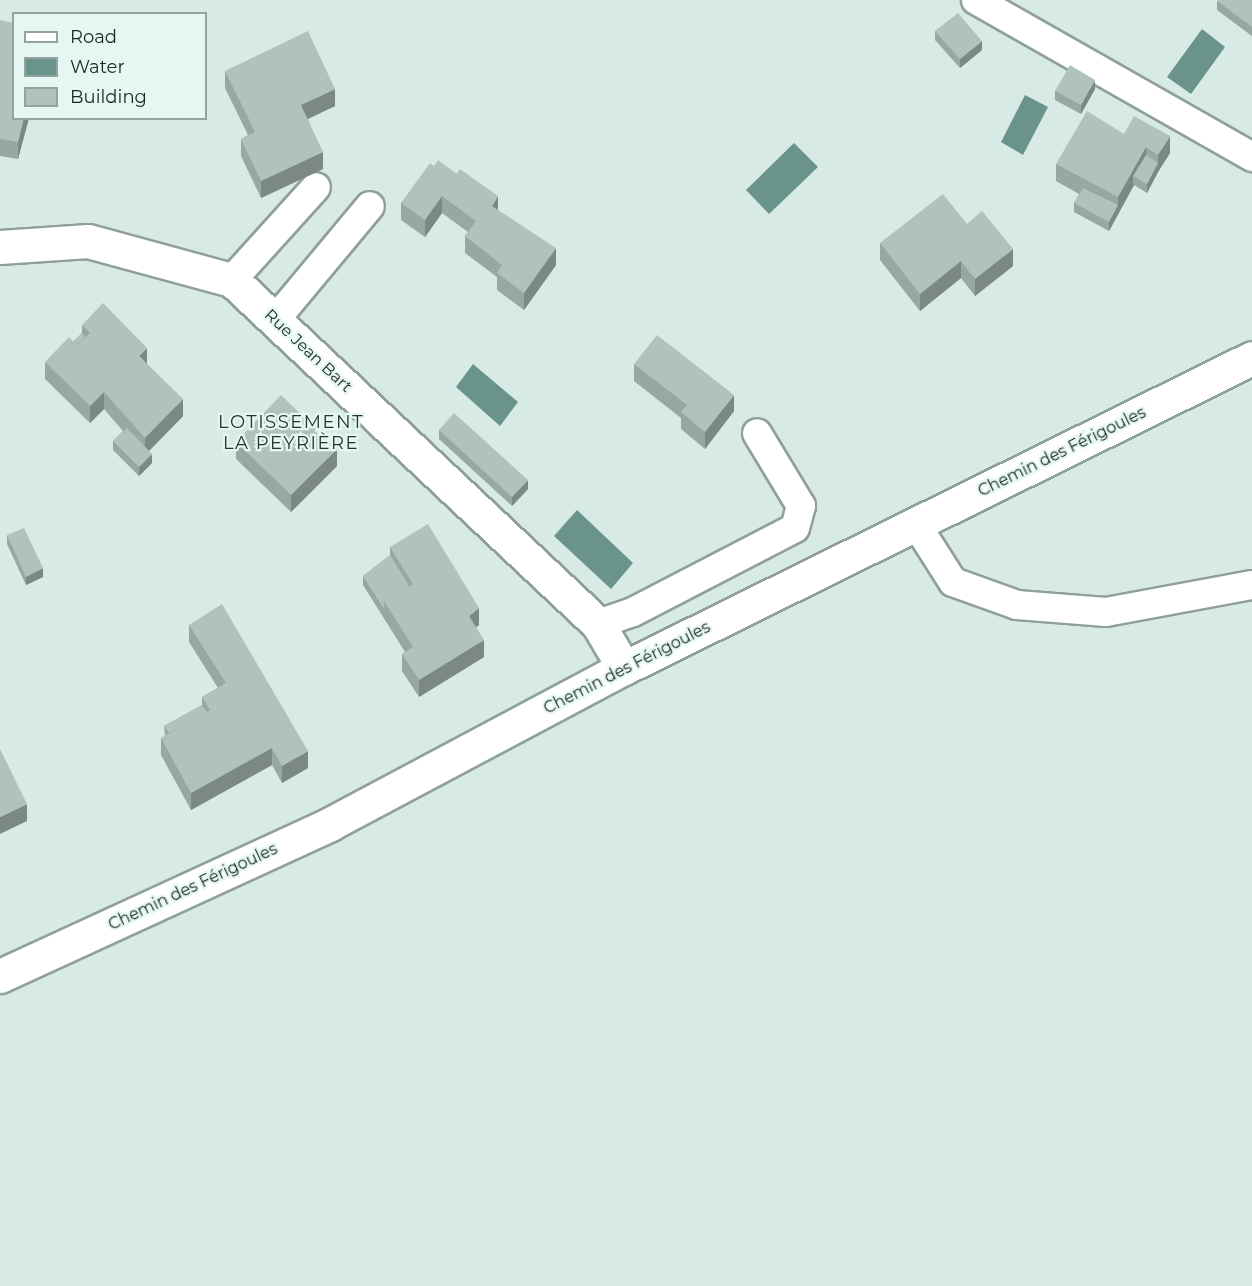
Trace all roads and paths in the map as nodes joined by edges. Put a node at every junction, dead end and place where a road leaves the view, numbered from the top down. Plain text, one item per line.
1 (976, 0) edge
2 (1252, 157) edge
3 (316, 187) dead end
4 (370, 206) dead end
5 (0, 247) edge
6 (232, 280) junction
7 (275, 320) junction
8 (1252, 358) edge
9 (757, 433) dead end
10 (916, 524) junction
11 (1252, 585) edge
12 (598, 624) junction
13 (624, 668) junction
14 (0, 976) edge

1 - 2 lane
3 - 6 lane
4 - 7 lane
5 - 6 street, Rue Jean Bart
6 - 7 street, Rue Jean Bart
7 - 12 street, Rue Jean Bart
8 - 10 street, Chemin des Férigoules
9 - 12 lane
10 - 11 lane
10 - 13 street, Chemin des Férigoules
12 - 13 street, Rue Jean Bart
13 - 14 street, Chemin des Férigoules

